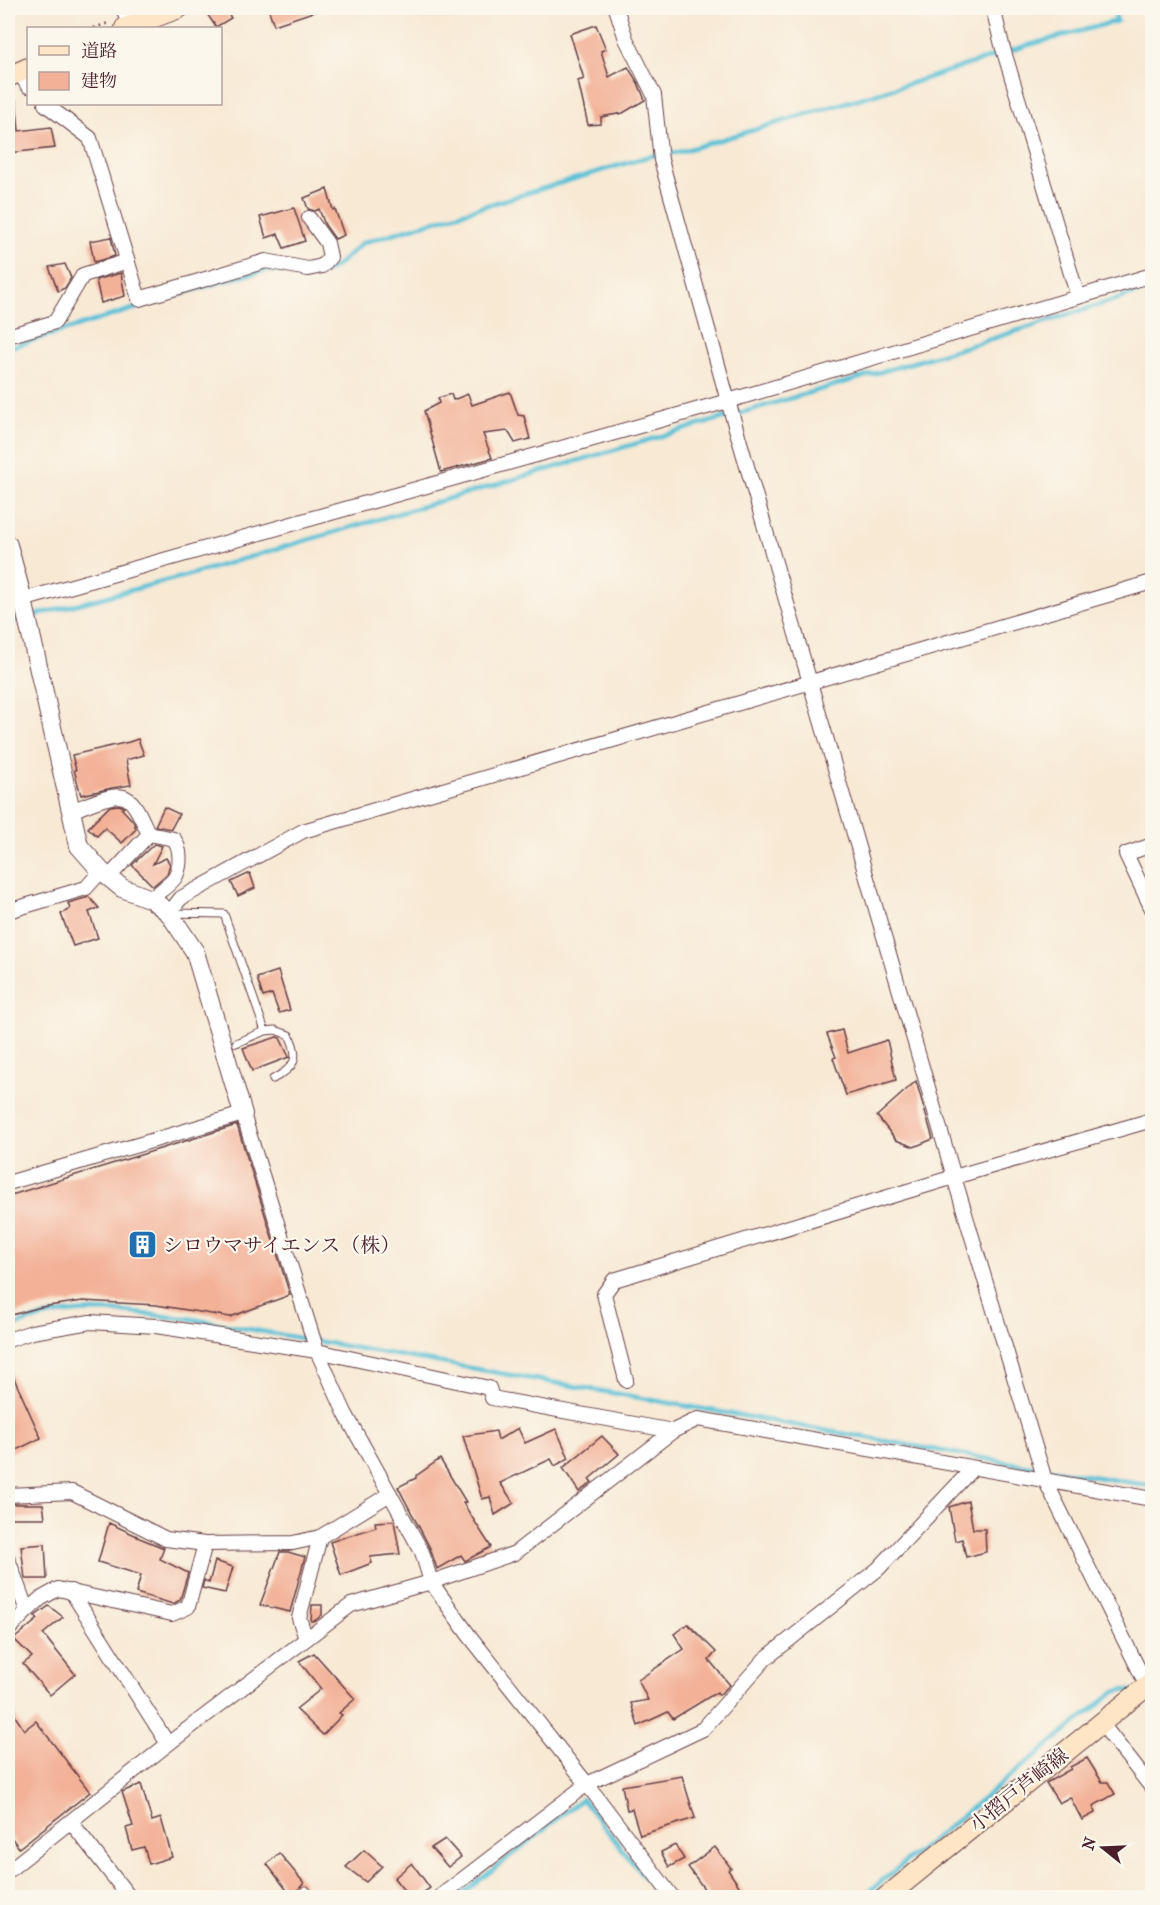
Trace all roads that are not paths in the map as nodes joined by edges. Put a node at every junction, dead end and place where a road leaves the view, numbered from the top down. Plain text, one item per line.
1 (123, 8) edge
2 (178, 8) edge
3 (616, 8) edge
4 (993, 8) edge
5 (128, 27) edge
6 (130, 27) edge
7 (46, 105) edge
8 (309, 218) dead end
9 (128, 261) junction
10 (1152, 275) edge
11 (1078, 297) junction
12 (8, 336) edge
13 (728, 401) junction
14 (8, 545) edge
15 (1152, 582) edge
16 (15, 602) edge
17 (811, 681) junction
18 (71, 811) junction
19 (148, 834) junction
20 (1152, 845) edge
21 (105, 874) junction
22 (151, 899) junction
23 (1152, 909) edge
24 (8, 911) edge
25 (169, 913) junction
26 (265, 1031) junction
27 (236, 1043) dead end
28 (273, 1079) dead end
29 (243, 1114) junction
30 (1152, 1120) edge
31 (954, 1177) junction
32 (8, 1183) edge
33 (8, 1340) edge
34 (317, 1351) junction
35 (626, 1380) dead end
36 (673, 1431) junction
37 (973, 1468) junction
38 (1045, 1480) junction
39 (390, 1494) junction
40 (8, 1495) edge
41 (1152, 1499) edge
42 (320, 1536) junction
43 (205, 1544) junction
44 (8, 1559) edge
45 (431, 1582) junction
46 (71, 1591) junction
47 (27, 1611) junction
48 (8, 1630) edge
49 (306, 1639) junction
50 (1150, 1684) edge
51 (1102, 1724) junction
52 (168, 1744) junction
53 (588, 1784) junction
54 (1152, 1788) edge
55 (71, 1822) junction
56 (8, 1871) edge
57 (306, 1890) dead end
58 (8, 1892) edge
59 (12, 1898) edge
60 (130, 1898) edge
61 (312, 1898) edge
62 (438, 1898) edge
63 (673, 1898) edge
64 (885, 1898) edge

1 - 5 street
2 - 6 main road
3 - 13 street
4 - 11 street
7 - 9 street
8 - 9 street
9 - 12 street
10 - 11 street
11 - 13 street
13 - 16 street
13 - 17 street
14 - 16 street
15 - 17 street
16 - 18 street
17 - 25 street
17 - 31 street
18 - 19 street
18 - 21 street
19 - 21 street
19 - 22 street
20 - 23 street
21 - 22 street
21 - 24 street
22 - 25 street
25 - 26 lane
25 - 29 street
26 - 27 lane
26 - 28 lane
29 - 32 street
29 - 34 street
30 - 31 street
31 - 35 street
31 - 38 street
33 - 34 street
34 - 36 street
34 - 39 street
36 - 37 street
36 - 45 street
37 - 38 street
37 - 53 street
38 - 41 street
38 - 50 street
39 - 42 street
39 - 45 street
40 - 43 street
42 - 43 street
42 - 49 street
43 - 46 street
44 - 47 street
45 - 49 street
45 - 53 street
46 - 47 street
46 - 52 street
47 - 48 street
49 - 52 street
50 - 51 main road, 小摺戸芦崎線
51 - 54 street
51 - 64 main road, 小摺戸芦崎線
52 - 55 street
53 - 62 street
53 - 63 street
55 - 56 street
55 - 60 street
57 - 61 lane
58 - 59 lane

